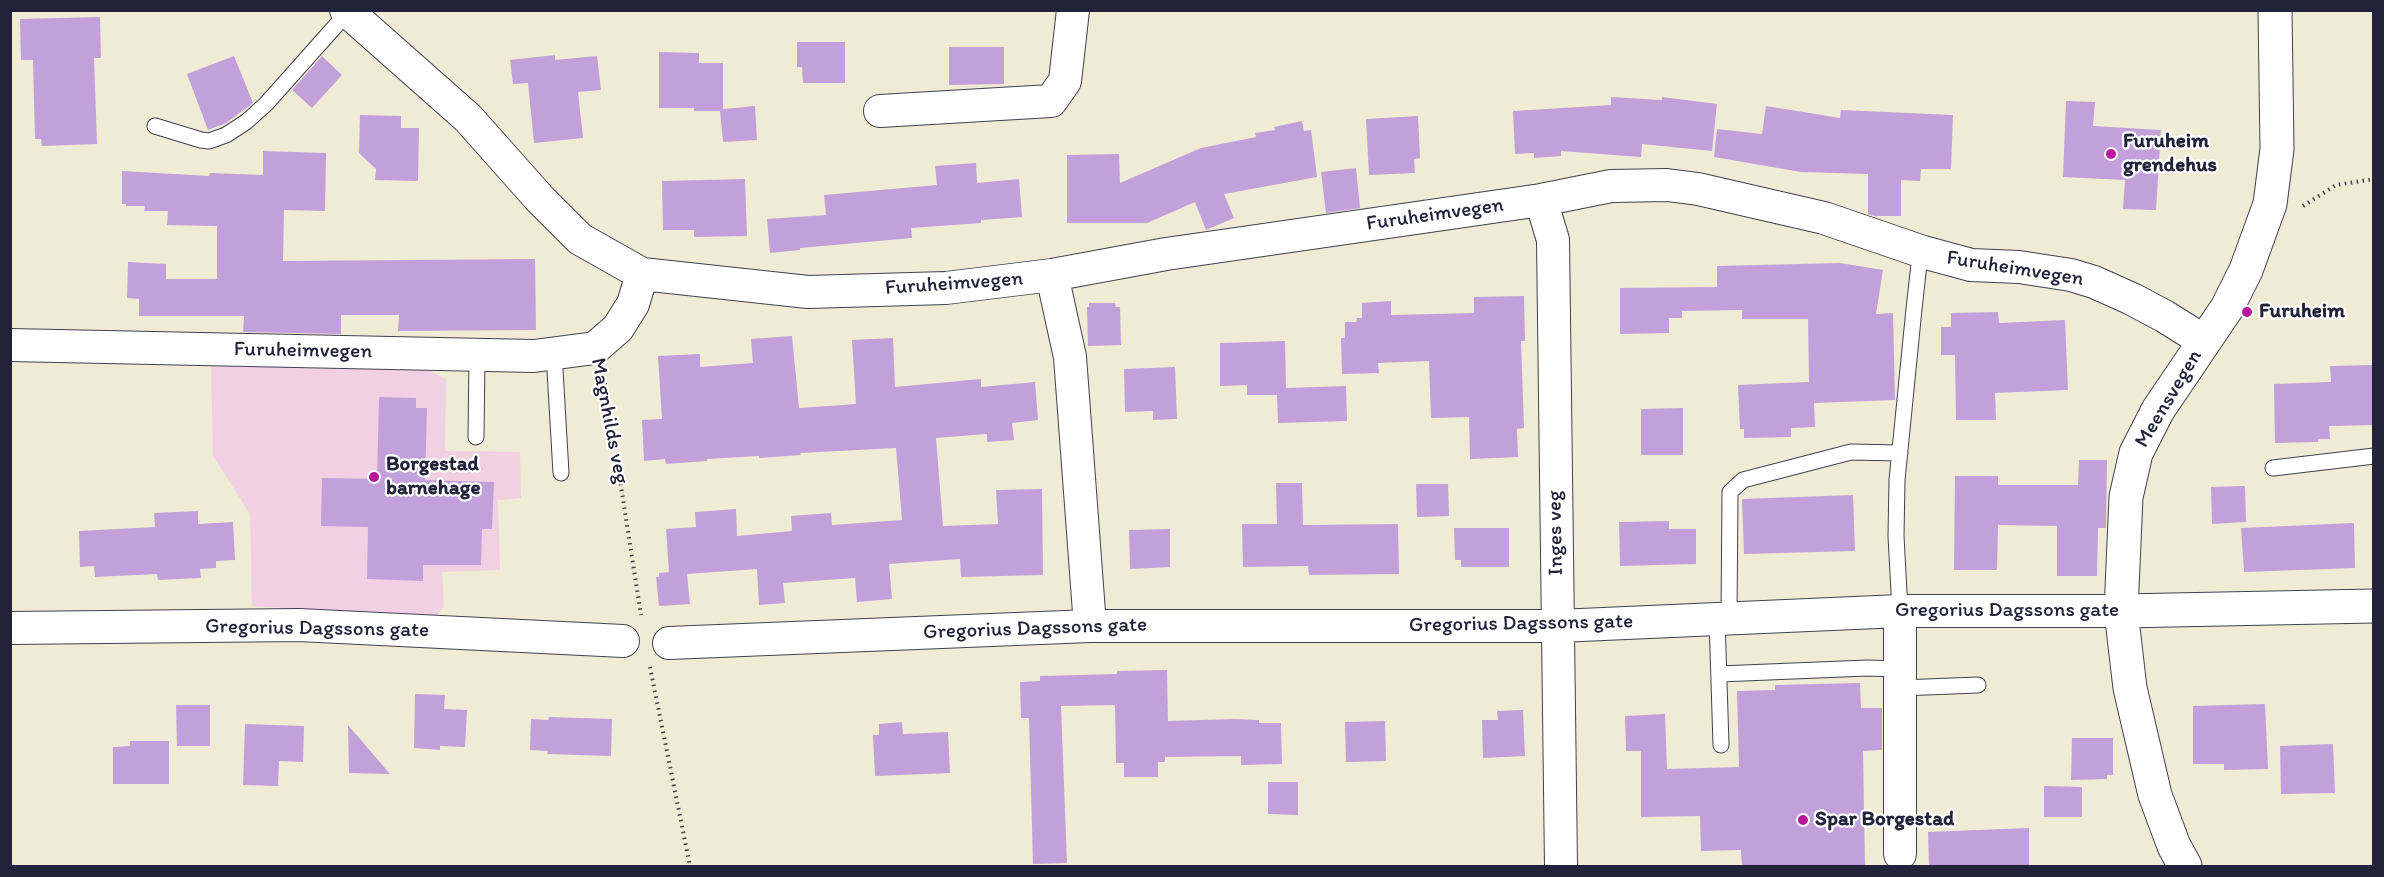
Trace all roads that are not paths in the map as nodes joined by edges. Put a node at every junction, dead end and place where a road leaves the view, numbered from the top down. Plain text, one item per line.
1 (1073, 10) edge
2 (2274, 10) edge
3 (347, 11) edge
4 (880, 111) dead end
5 (155, 126) dead end
6 (1541, 200) junction
7 (1923, 252) junction
8 (642, 274) junction
9 (1052, 276) junction
10 (2204, 342) junction
11 (10, 345) edge
12 (595, 348) joint
13 (554, 353) junction
14 (477, 355) junction
15 (477, 437) dead end
16 (1900, 453) junction
17 (2373, 456) edge
18 (2273, 468) dead end
19 (561, 473) dead end
20 (2373, 606) edge
21 (1900, 611) junction
22 (2121, 611) junction
23 (1723, 618) junction
24 (1090, 626) junction
25 (1558, 626) junction
26 (10, 628) edge
27 (632, 630) road end
28 (659, 653) road end
29 (1719, 674) junction
30 (1900, 678) junction
31 (1978, 685) dead end
32 (1721, 746) dead end
33 (1898, 860) edge
34 (1561, 867) edge
35 (2185, 867) edge

1 - 4 street
2 - 10 street, Meensvegen
3 - 5 lane
3 - 8 street
6 - 7 street, Furuheimvegen
6 - 9 street, Furuheimvegen
6 - 25 street, Inges veg
7 - 10 street, Furuheimvegen
7 - 16 lane
8 - 9 street, Furuheimvegen
8 - 12 street, Magnhilds veg
9 - 24 street
10 - 22 street, Meensvegen
11 - 14 street, Furuheimvegen
12 - 13 street, Furuheimvegen
13 - 14 street, Furuheimvegen
13 - 19 lane
14 - 15 lane
16 - 21 lane
16 - 23 lane
17 - 18 lane
20 - 22 street, Gregorius Dagssons gate
21 - 22 street, Gregorius Dagssons gate
21 - 23 street, Gregorius Dagssons gate
21 - 30 street
22 - 35 street, Meensvegen
23 - 25 street, Gregorius Dagssons gate
23 - 29 lane
24 - 25 street, Gregorius Dagssons gate
24 - 28 street, Gregorius Dagssons gate
25 - 34 street, Inges veg
26 - 27 street, Gregorius Dagssons gate
29 - 30 lane
29 - 32 lane
30 - 31 lane
30 - 33 street

